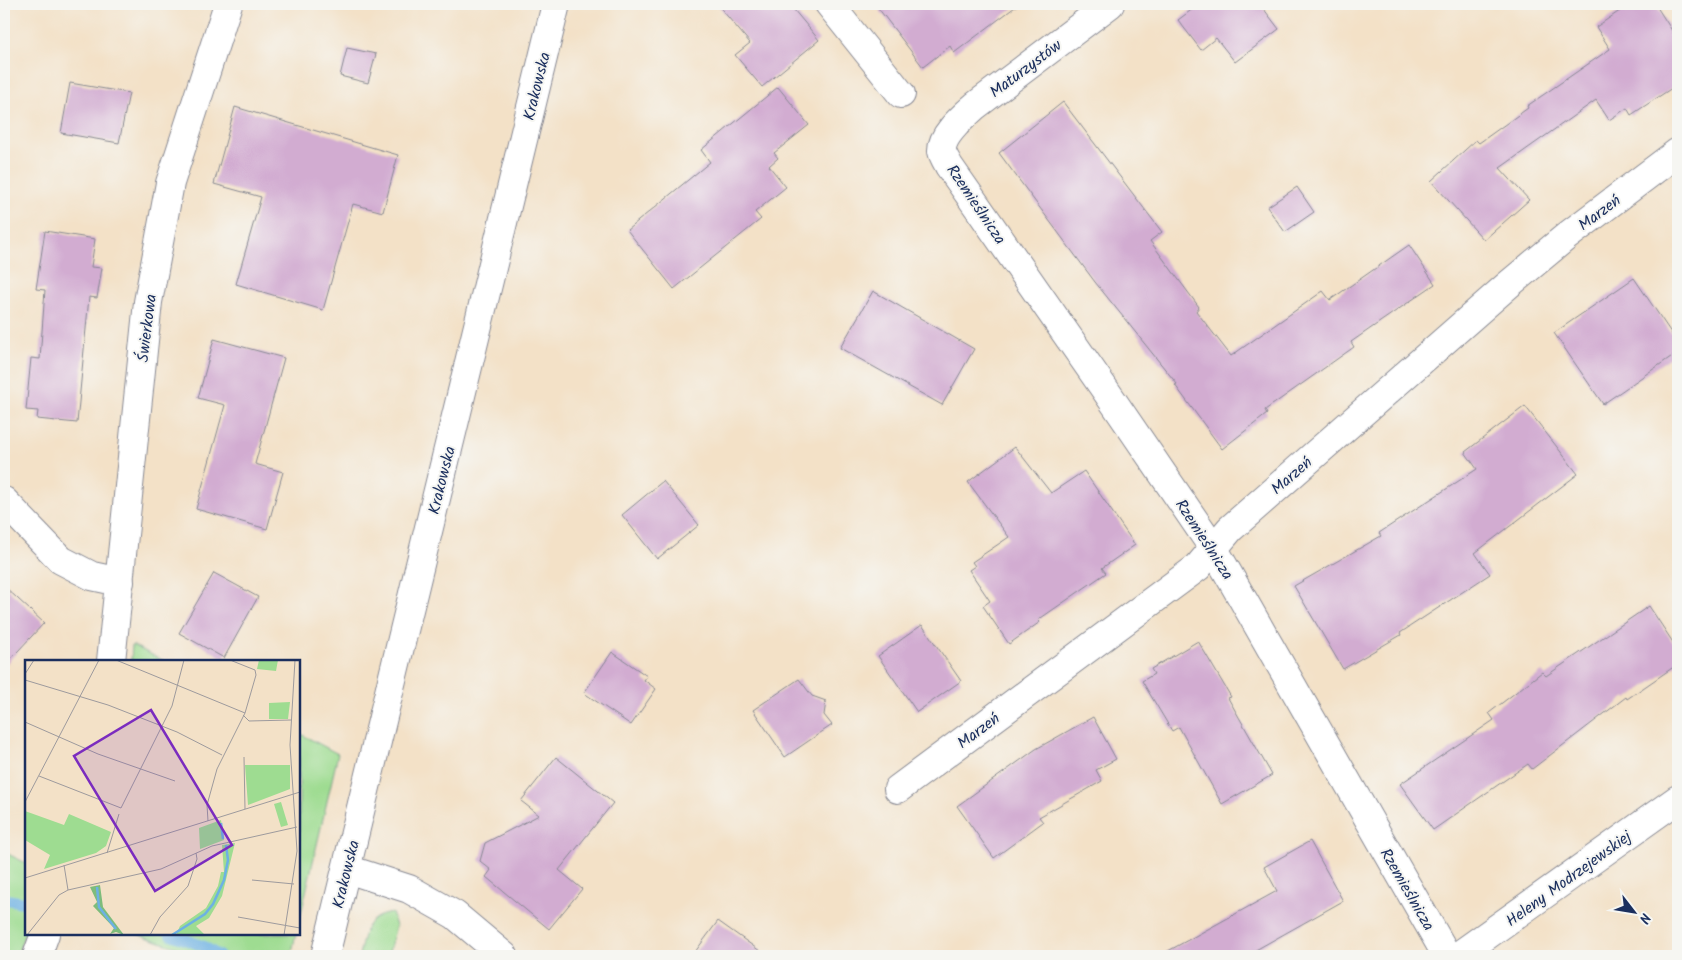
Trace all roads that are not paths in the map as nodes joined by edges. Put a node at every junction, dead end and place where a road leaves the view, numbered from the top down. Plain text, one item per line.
1 (228, 4) edge
2 (556, 4) edge
3 (829, 4) edge
4 (1110, 4) edge
5 (901, 94) dead end
6 (946, 138) joint
7 (1678, 152) edge
8 (4, 501) edge
9 (1214, 549) junction
10 (120, 582) junction
11 (111, 660) edge
12 (898, 789) dead end
13 (1678, 799) edge
14 (346, 869) junction
15 (45, 935) edge
16 (37, 956) edge
17 (325, 956) edge
18 (504, 956) edge
19 (1447, 956) edge
20 (1458, 956) edge

1 - 10 street, Świerkowa
2 - 14 street, Krakowska
3 - 5 street
4 - 6 street, Maturzystów
6 - 9 street, Rzemieślnicza
7 - 9 street, Marzeń
8 - 10 street
9 - 12 street, Marzeń
9 - 19 street, Rzemieślnicza
10 - 11 street, Świerkowa
13 - 20 street, Heleny Modrzejewskiej
14 - 17 street, Krakowska
14 - 18 street
15 - 16 street

